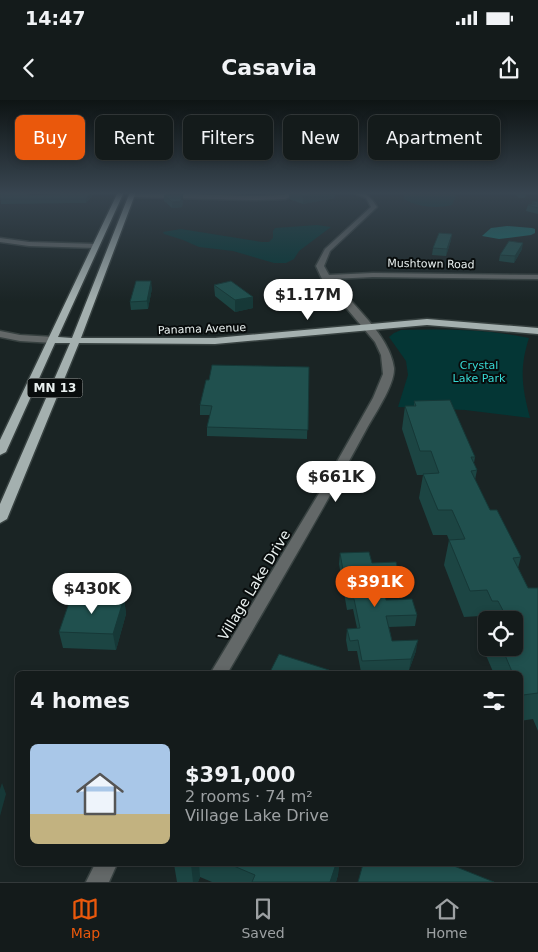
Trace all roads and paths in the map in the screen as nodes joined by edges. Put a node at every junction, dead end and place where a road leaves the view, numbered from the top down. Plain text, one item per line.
1 (104, 228) edge
2 (119, 228) edge
3 (351, 228) edge
4 (0, 240) edge
5 (96, 246) junction
6 (325, 277) junction
7 (538, 277) edge
8 (368, 326) junction
9 (538, 331) edge
10 (0, 334) edge
11 (54, 340) junction
12 (75, 341) junction
13 (0, 452) edge
14 (0, 519) edge
15 (220, 671) edge
16 (106, 866) edge
17 (98, 882) edge

1 - 5 main road, MN 13
2 - 12 main road, MN 13
3 - 6 street
4 - 5 street
5 - 11 main road, MN 13
6 - 7 street, Mushtown Road
6 - 8 street, Village Lake Drive
8 - 9 main road, Panama Avenue
8 - 12 main road, Panama Avenue
8 - 15 street, Village Lake Drive
10 - 11 street
11 - 12 main road, Panama Avenue
11 - 13 main road, MN 13
12 - 14 main road, MN 13
16 - 17 street

